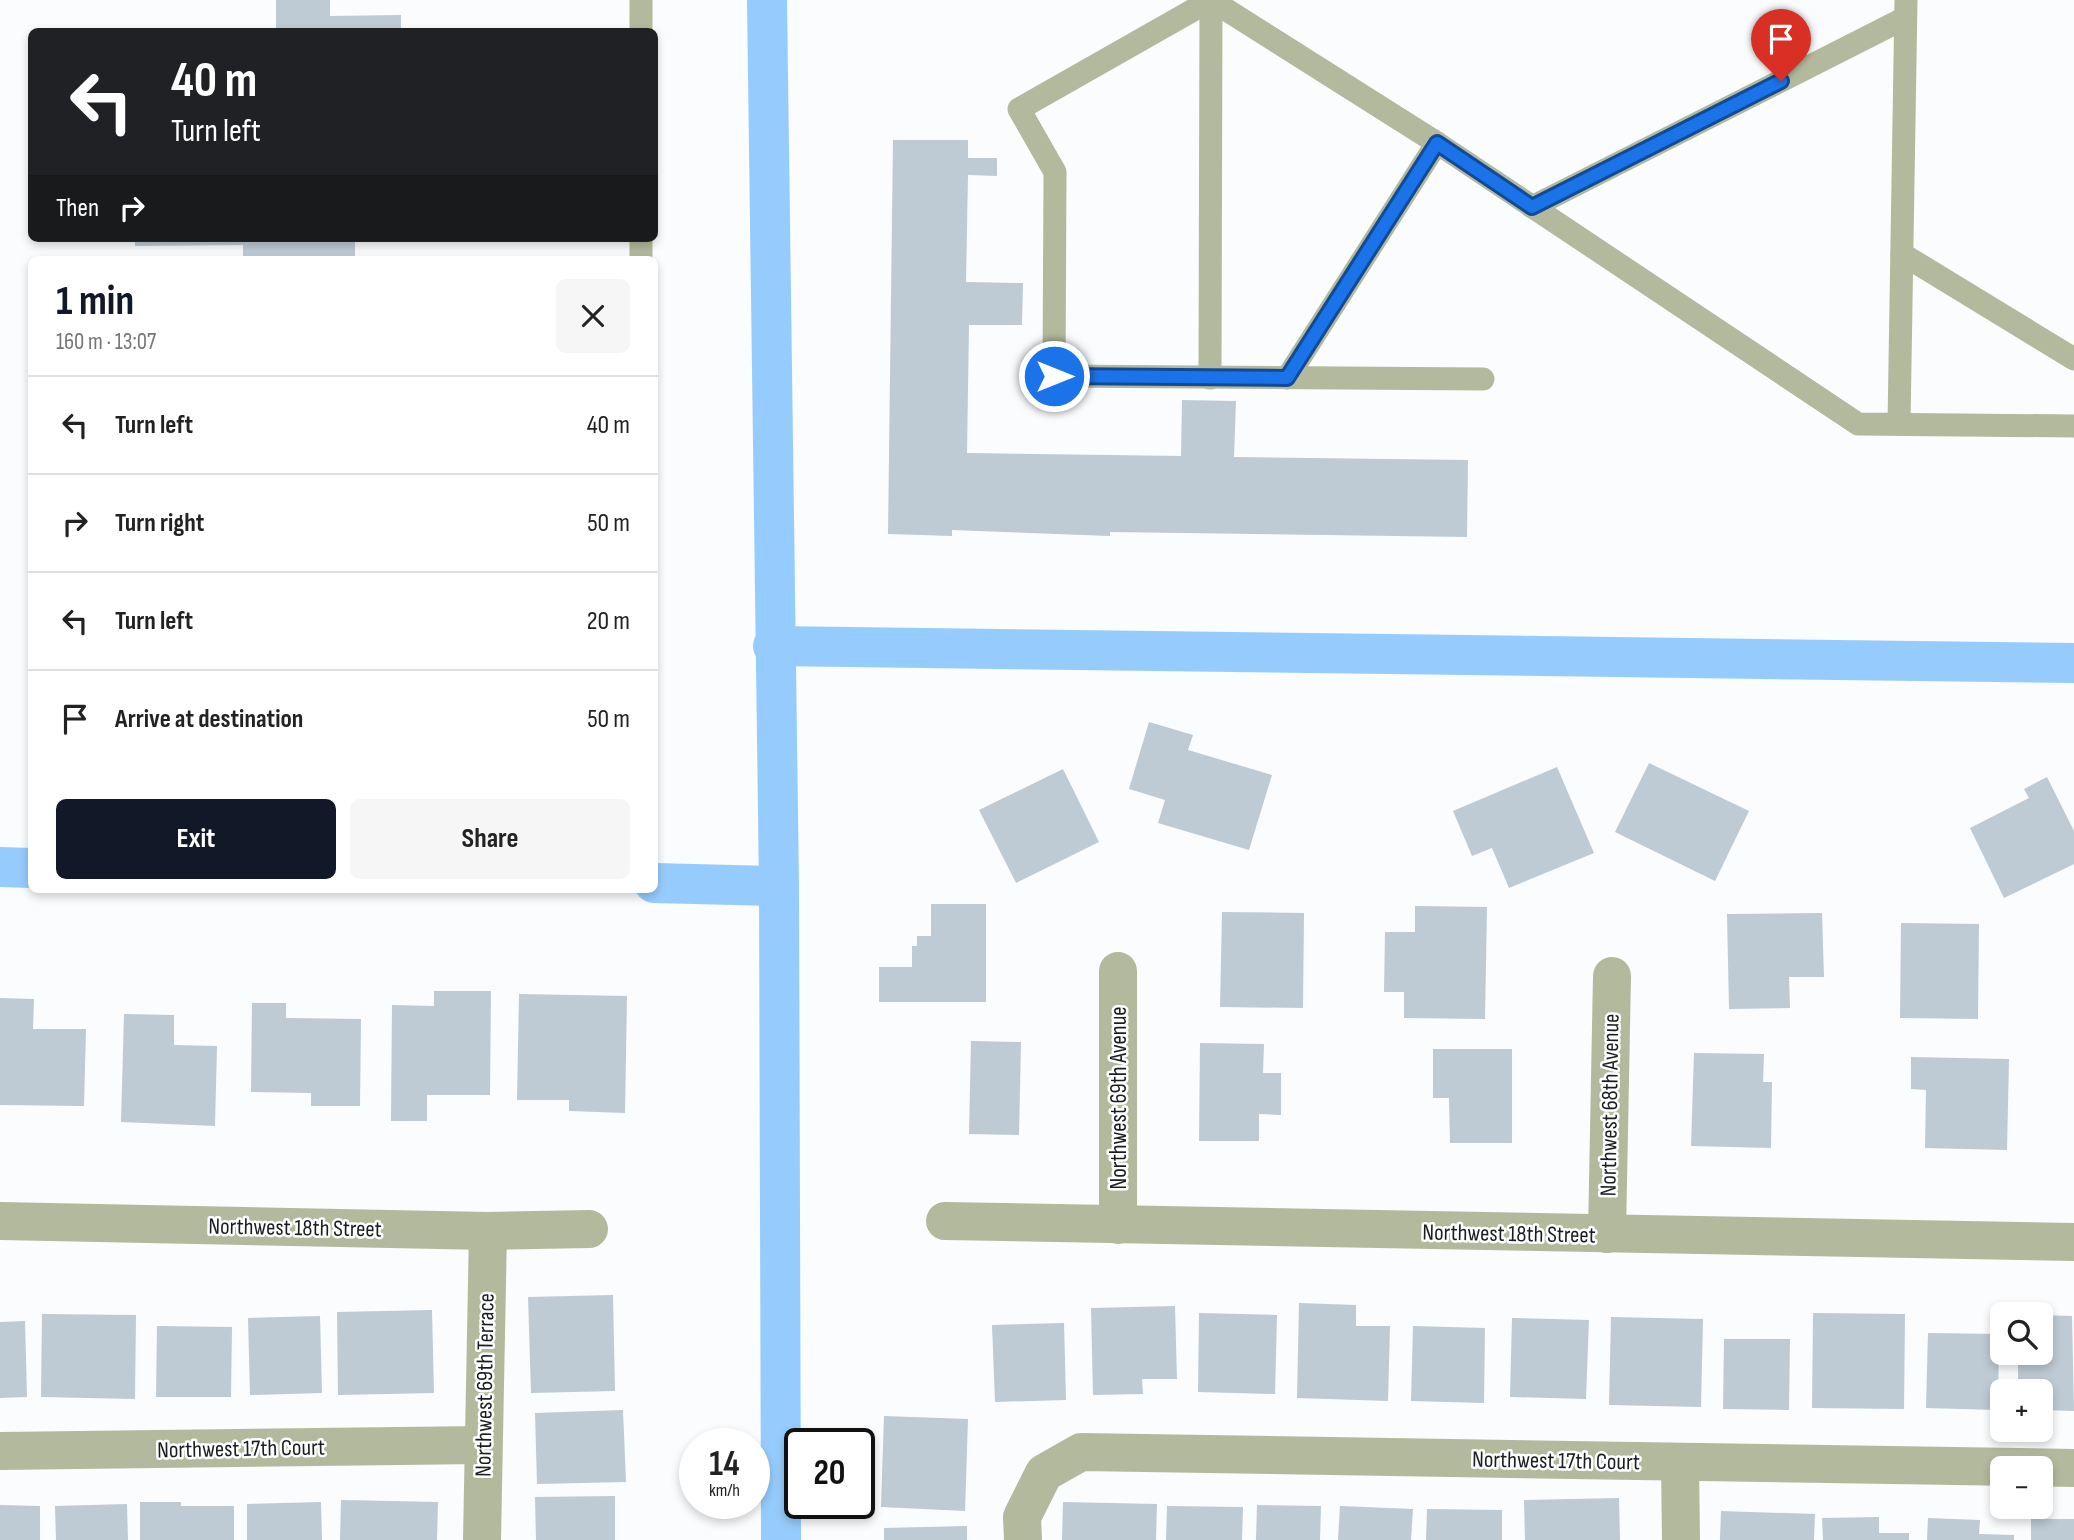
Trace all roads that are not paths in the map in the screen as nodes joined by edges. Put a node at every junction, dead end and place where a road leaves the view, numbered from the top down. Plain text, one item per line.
1 (642, 0) edge
2 (1211, 0) edge
3 (1906, 9) edge
4 (641, 28) edge
5 (1437, 143) junction
6 (1532, 207) junction
7 (1902, 254) junction
8 (2074, 359) edge
9 (1210, 378) junction
10 (1287, 378) junction
11 (1483, 379) dead end
12 (1899, 424) junction
13 (2074, 426) edge
14 (1118, 971) dead end
15 (1612, 976) dead end
16 (0, 1221) edge
17 (945, 1222) dead end
18 (1118, 1225) junction
19 (589, 1229) dead end
20 (488, 1231) junction
21 (1607, 1234) junction
22 (2074, 1242) edge
23 (482, 1445) junction
24 (0, 1451) edge
25 (1679, 1462) junction
26 (2074, 1468) edge
27 (482, 1540) edge
28 (1023, 1540) edge
29 (1681, 1540) edge

1 - 4 lane
2 - 5 lane
2 - 9 lane
2 - 9 lane
3 - 6 lane
3 - 7 lane
5 - 6 lane
5 - 10 lane
6 - 12 lane
7 - 8 lane
7 - 12 lane
9 - 10 lane
10 - 11 lane
12 - 13 lane
14 - 18 street, Northwest 69th Avenue
15 - 21 street, Northwest 68th Avenue
16 - 20 street, Northwest 18th Street
17 - 18 street, Northwest 18th Street
18 - 21 street, Northwest 18th Street
19 - 20 street, Northwest 18th Street
20 - 23 street, Northwest 69th Terrace
21 - 22 street, Northwest 18th Street
23 - 24 street, Northwest 17th Court
23 - 27 street, Northwest 69th Terrace
25 - 26 street, Northwest 17th Court
25 - 28 street, Northwest 17th Court
25 - 29 street

